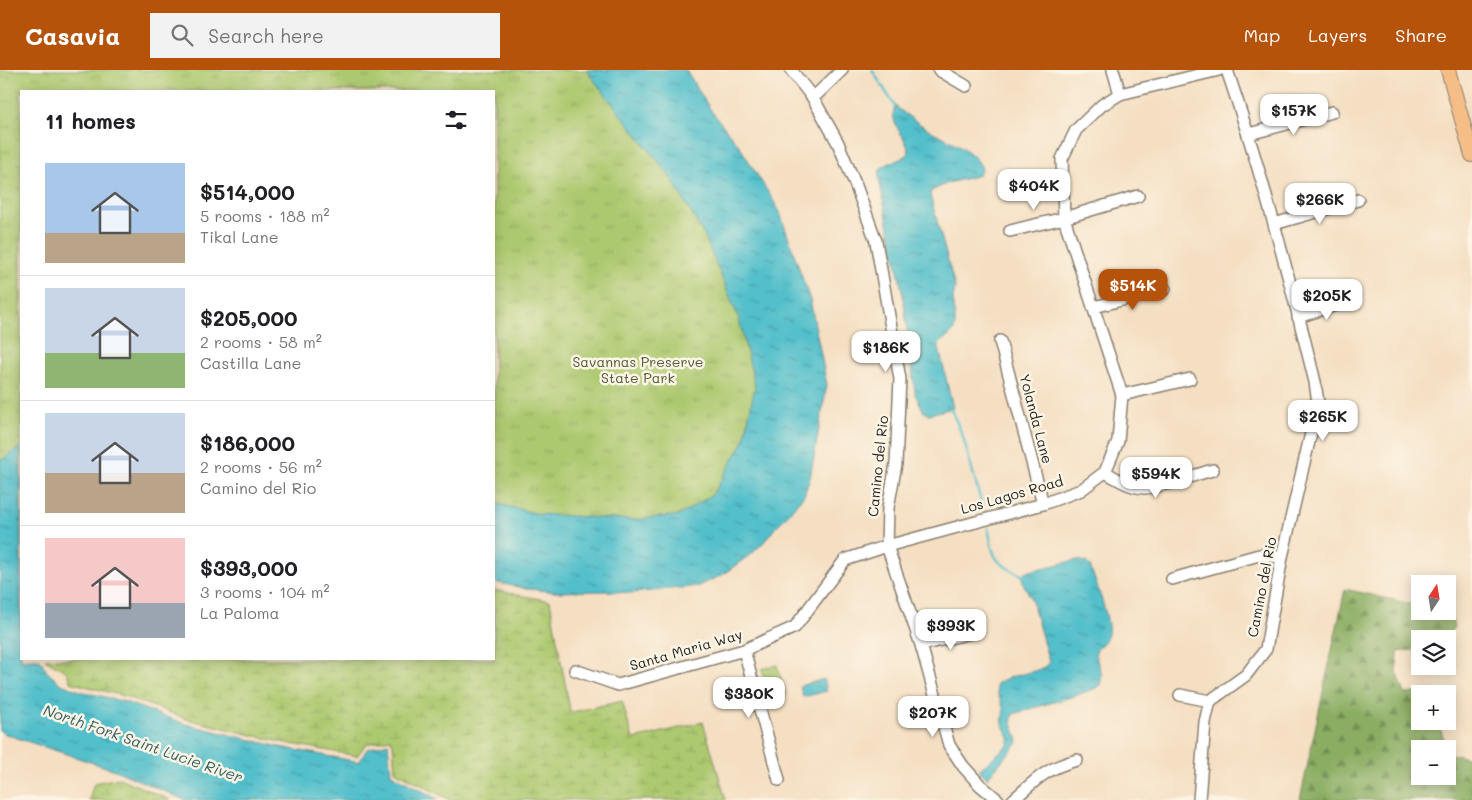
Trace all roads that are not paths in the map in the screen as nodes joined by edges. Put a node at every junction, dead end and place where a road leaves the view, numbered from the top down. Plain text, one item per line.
1 (791, 70) edge
2 (842, 70) edge
3 (939, 70) edge
4 (1113, 70) edge
5 (1219, 70) edge
6 (1228, 70) edge
7 (1448, 70) edge
8 (966, 86) dead end
9 (1120, 94) junction
10 (813, 98) junction
11 (1332, 112) dead end
12 (1249, 134) junction
13 (1472, 155) edge
14 (1138, 196) dead end
15 (1358, 200) dead end
16 (1064, 218) junction
17 (1274, 224) junction
18 (1010, 231) dead end
19 (1165, 290) dead end
20 (1348, 301) dead end
21 (1094, 307) junction
22 (1298, 317) junction
23 (1000, 341) dead end
24 (1190, 379) dead end
25 (1122, 395) junction
26 (1213, 470) dead end
27 (1105, 472) junction
28 (1043, 504) junction
29 (887, 546) junction
30 (1282, 557) junction
31 (1172, 579) dead end
32 (975, 632) dead end
33 (922, 645) junction
34 (744, 650) junction
35 (575, 670) dead end
36 (1180, 695) dead end
37 (1210, 701) junction
38 (1077, 760) dead end
39 (779, 780) dead end
40 (998, 800) edge
41 (1013, 800) edge
42 (1199, 800) edge

1 - 10 street, Camino del Rio
2 - 10 street
3 - 8 street
4 - 9 street
5 - 9 street
6 - 12 street, Camino del Rio
7 - 13 main road
9 - 16 street
10 - 29 street, Camino del Rio
11 - 12 street
12 - 17 street, Camino del Rio
14 - 16 street
15 - 17 street
16 - 18 street
16 - 21 street
17 - 22 street, Camino del Rio
19 - 21 street
20 - 22 street
21 - 25 street
22 - 30 street, Camino del Rio
23 - 28 street, Yolanda Lane
24 - 25 street
25 - 27 street
26 - 27 street
27 - 28 street, Los Lagos Road
28 - 29 street, Los Lagos Road
29 - 33 street, Camino del Rio
29 - 34 street, Santa Maria Way
30 - 31 street
30 - 37 street, Camino del Rio
32 - 33 street
33 - 40 street, Camino del Rio
34 - 35 street, Santa Maria Way
34 - 39 street
36 - 37 street
37 - 42 street
38 - 41 street

